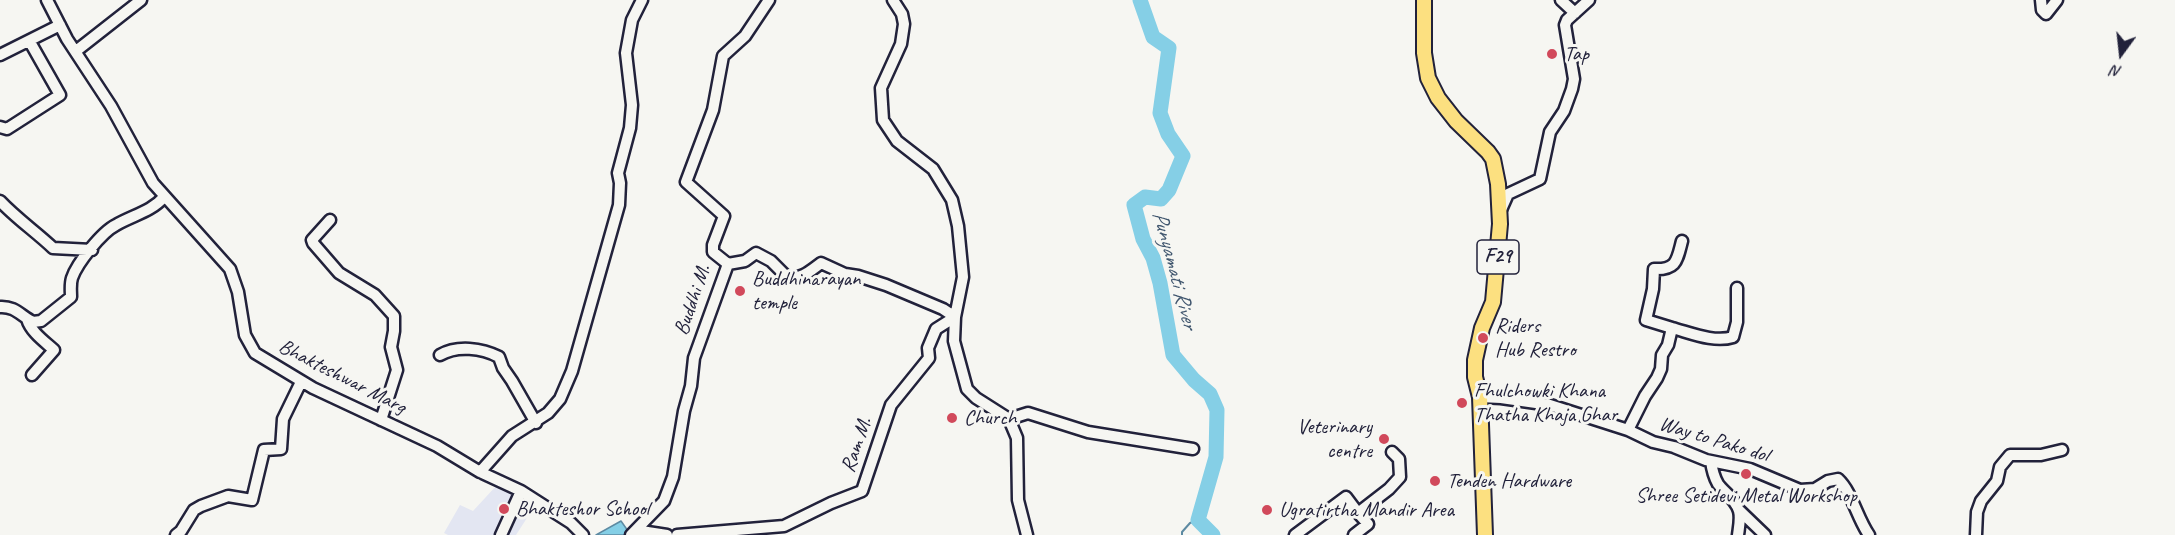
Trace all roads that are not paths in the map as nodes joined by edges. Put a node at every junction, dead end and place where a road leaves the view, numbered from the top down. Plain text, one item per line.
1 (47, 0) edge
2 (141, 0) edge
3 (642, 0) edge
4 (769, 0) edge
5 (893, 0) edge
6 (1424, 0) edge
7 (1561, 0) edge
8 (1589, 0) edge
9 (2041, 0) edge
10 (2057, 0) edge
11 (1575, 13) junction
12 (60, 25) junction
13 (30, 42) junction
14 (76, 51) junction
15 (0, 55) edge
16 (0, 127) edge
17 (164, 197) junction
18 (0, 201) edge
19 (1500, 212) junction
20 (330, 220) dead end
21 (1682, 241) dead end
22 (92, 250) junction
23 (728, 264) junction
24 (1737, 288) dead end
25 (0, 306) edge
26 (955, 317) junction
27 (27, 319) junction
28 (1672, 328) junction
29 (440, 355) dead end
30 (32, 375) dead end
31 (302, 382) junction
32 (1480, 397) junction
33 (1009, 419) junction
34 (381, 420) junction
35 (536, 423) junction
36 (1629, 430) junction
37 (1193, 449) dead end
38 (2062, 450) dead end
39 (1392, 452) dead end
40 (1711, 461) junction
41 (480, 472) junction
42 (521, 491) junction
43 (1739, 510) junction
44 (1358, 513) junction
45 (176, 535) edge
46 (501, 535) edge
47 (583, 535) edge
48 (631, 535) edge
49 (638, 535) edge
50 (668, 535) edge
51 (676, 535) edge
52 (1027, 535) edge
53 (1295, 535) edge
54 (1354, 535) edge
55 (1485, 535) edge
56 (1738, 535) edge
57 (1765, 535) edge
58 (1869, 535) edge
59 (1976, 535) edge

1 - 12 street, Bhakteshwar Marg
2 - 14 street
3 - 35 street
4 - 23 street, Buddhi M.
5 - 26 street
6 - 19 main road, F29
7 - 11 street
8 - 11 street
9 - 10 street
11 - 19 street
12 - 13 street
12 - 14 street, Bhakteshwar Marg
13 - 15 street
13 - 16 street
14 - 17 street, Bhakteshwar Marg
17 - 22 street
17 - 31 street, Bhakteshwar Marg
18 - 22 street
19 - 32 main road, F29
20 - 34 street
21 - 28 street
22 - 27 street
23 - 26 street
23 - 48 street, Buddhi M.
24 - 28 street
25 - 27 street
26 - 33 street
26 - 51 street, Ram M.
27 - 30 street
28 - 36 street
29 - 35 street
31 - 34 street, Bhakteshwar Marg
31 - 45 street
32 - 36 street, Way to Pako dol
32 - 55 main road, F29
33 - 37 street
33 - 52 street
34 - 41 street, Bhakteshwar Marg
35 - 41 street
36 - 40 street, Way to Pako dol
38 - 59 street
39 - 44 street
40 - 43 street
40 - 58 street, Way to Pako dol
41 - 42 street, Bhakteshwar Marg
42 - 46 street
42 - 47 street, Bhakteshwar Marg
43 - 56 street
43 - 57 street
44 - 53 street
44 - 54 street
49 - 50 street

